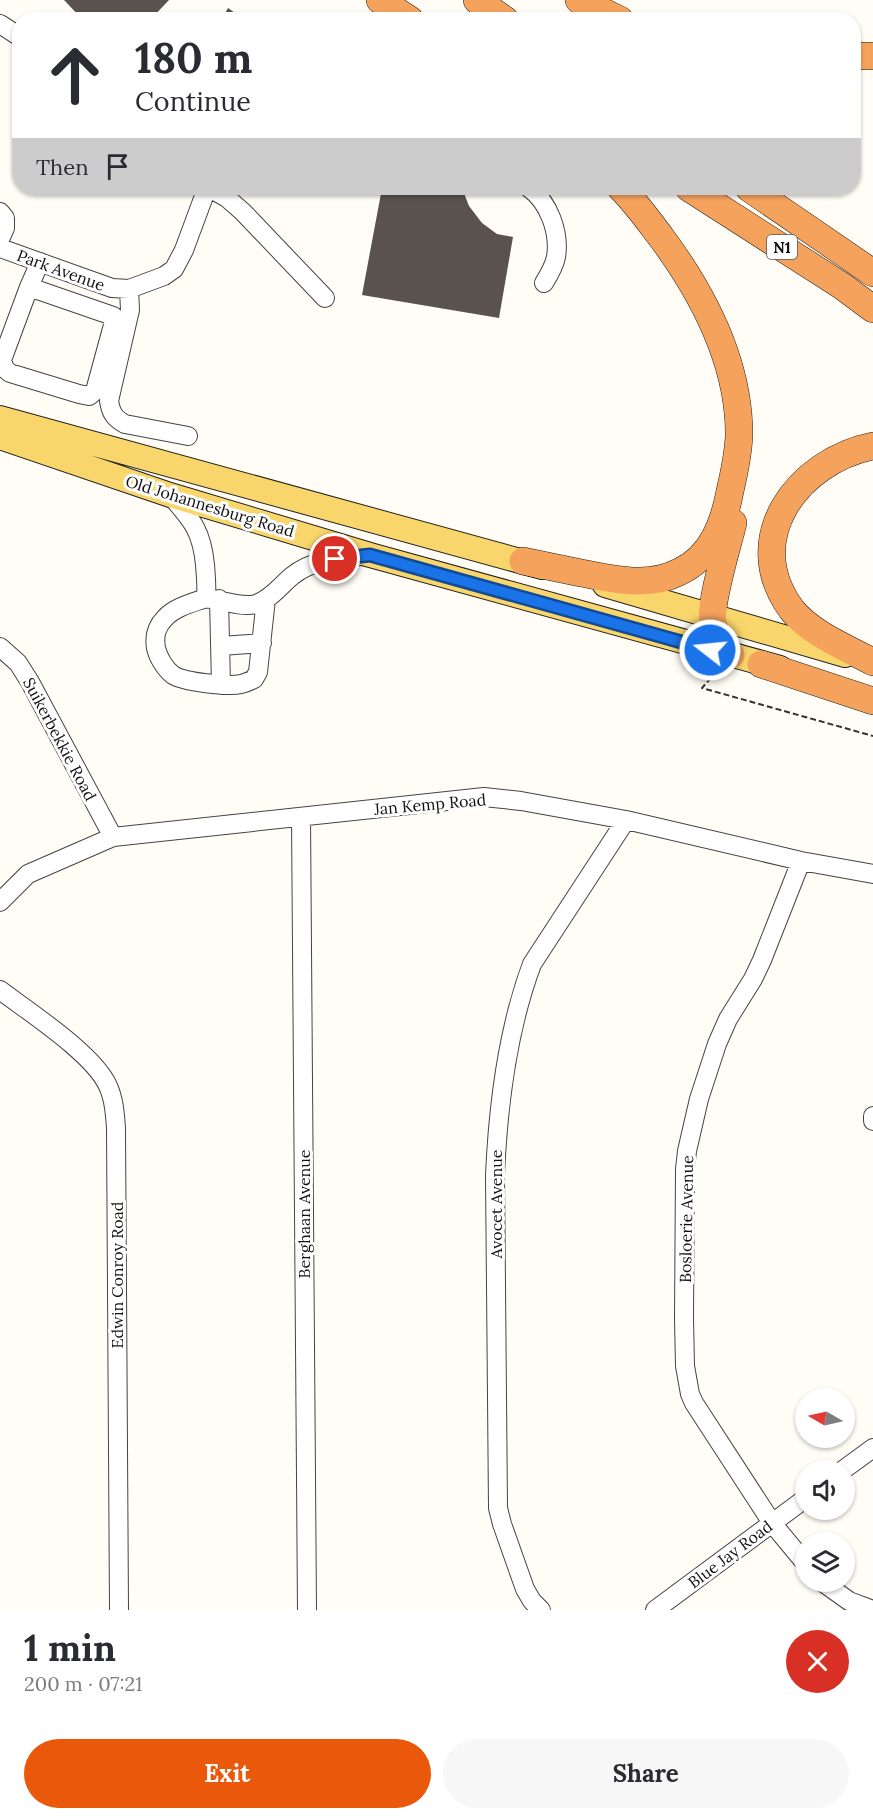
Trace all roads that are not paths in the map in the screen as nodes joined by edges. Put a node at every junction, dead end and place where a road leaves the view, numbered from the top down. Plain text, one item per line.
1 (380, 0) edge
2 (400, 0) edge
3 (477, 0) edge
4 (579, 0) edge
5 (398, 12) edge
6 (418, 12) edge
7 (494, 12) edge
8 (604, 12) edge
9 (205, 195) edge
10 (221, 195) edge
11 (536, 195) edge
12 (628, 195) edge
13 (700, 195) edge
14 (759, 195) edge
15 (0, 212) edge
16 (0, 239) edge
17 (0, 248) edge
18 (40, 262) junction
19 (873, 273) edge
20 (544, 283) dead end
21 (29, 287) junction
22 (129, 290) junction
23 (325, 298) dead end
24 (873, 309) edge
25 (0, 418) edge
26 (188, 436) dead end
27 (0, 437) edge
28 (739, 437) junction
29 (873, 446) edge
30 (170, 495) junction
31 (370, 555) junction
32 (523, 561) junction
33 (212, 599) junction
34 (266, 600) junction
35 (712, 617) junction
36 (262, 643) junction
37 (220, 646) junction
38 (0, 647) edge
39 (731, 655) junction
40 (873, 663) edge
41 (761, 664) junction
42 (221, 685) junction
43 (873, 691) edge
44 (873, 701) edge
45 (301, 817) junction
46 (627, 820) junction
47 (112, 837) junction
48 (801, 861) junction
49 (873, 874) edge
50 (0, 902) edge
51 (0, 990) edge
52 (873, 1116) edge
53 (873, 1121) edge
54 (873, 1448) edge
55 (855, 1461) edge
56 (795, 1506) edge
57 (772, 1523) junction
58 (795, 1551) edge
59 (837, 1592) edge
60 (119, 1610) edge
61 (307, 1610) edge
62 (541, 1610) edge
63 (655, 1610) edge
64 (873, 1610) edge

1 - 5 highway
2 - 6 highway
3 - 7 highway
4 - 8 highway
9 - 22 street
10 - 23 street
11 - 20 street
12 - 28 highway
13 - 24 highway, N1
14 - 19 highway, N1
15 - 16 street
17 - 18 street, Park Avenue
18 - 21 street
18 - 22 street, Park Avenue
21 - 21 street
22 - 26 street
25 - 32 main road, Old Johannesburg Road
27 - 30 main road, Old Johannesburg Road
28 - 32 highway
28 - 35 highway
29 - 40 highway
30 - 31 main road, Old Johannesburg Road
30 - 33 street
31 - 34 street
31 - 39 main road, Old Johannesburg Road
32 - 35 main road, Old Johannesburg Road
33 - 34 street
33 - 37 street
33 - 42 street
34 - 36 street
35 - 39 highway
35 - 40 main road, Old Johannesburg Road
36 - 37 street
36 - 42 street
37 - 42 street
38 - 47 street, Suikerbekkie Road
39 - 41 main road, Old Johannesburg Road
41 - 43 main road, Old Johannesburg Road
41 - 44 highway
45 - 46 street, Jan Kemp Road
45 - 47 street, Jan Kemp Road
45 - 61 street, Berghaan Avenue
46 - 48 street, Jan Kemp Road
46 - 62 street, Avocet Avenue
47 - 50 street, Jan Kemp Road
48 - 49 street, Jan Kemp Road
48 - 57 street, Bosloerie Avenue
51 - 60 street, Edwin Conroy Road
52 - 53 street
54 - 55 street
56 - 57 street, Blue Jay Road
57 - 58 street, Bosloerie Avenue
57 - 63 street, Blue Jay Road
59 - 64 street

